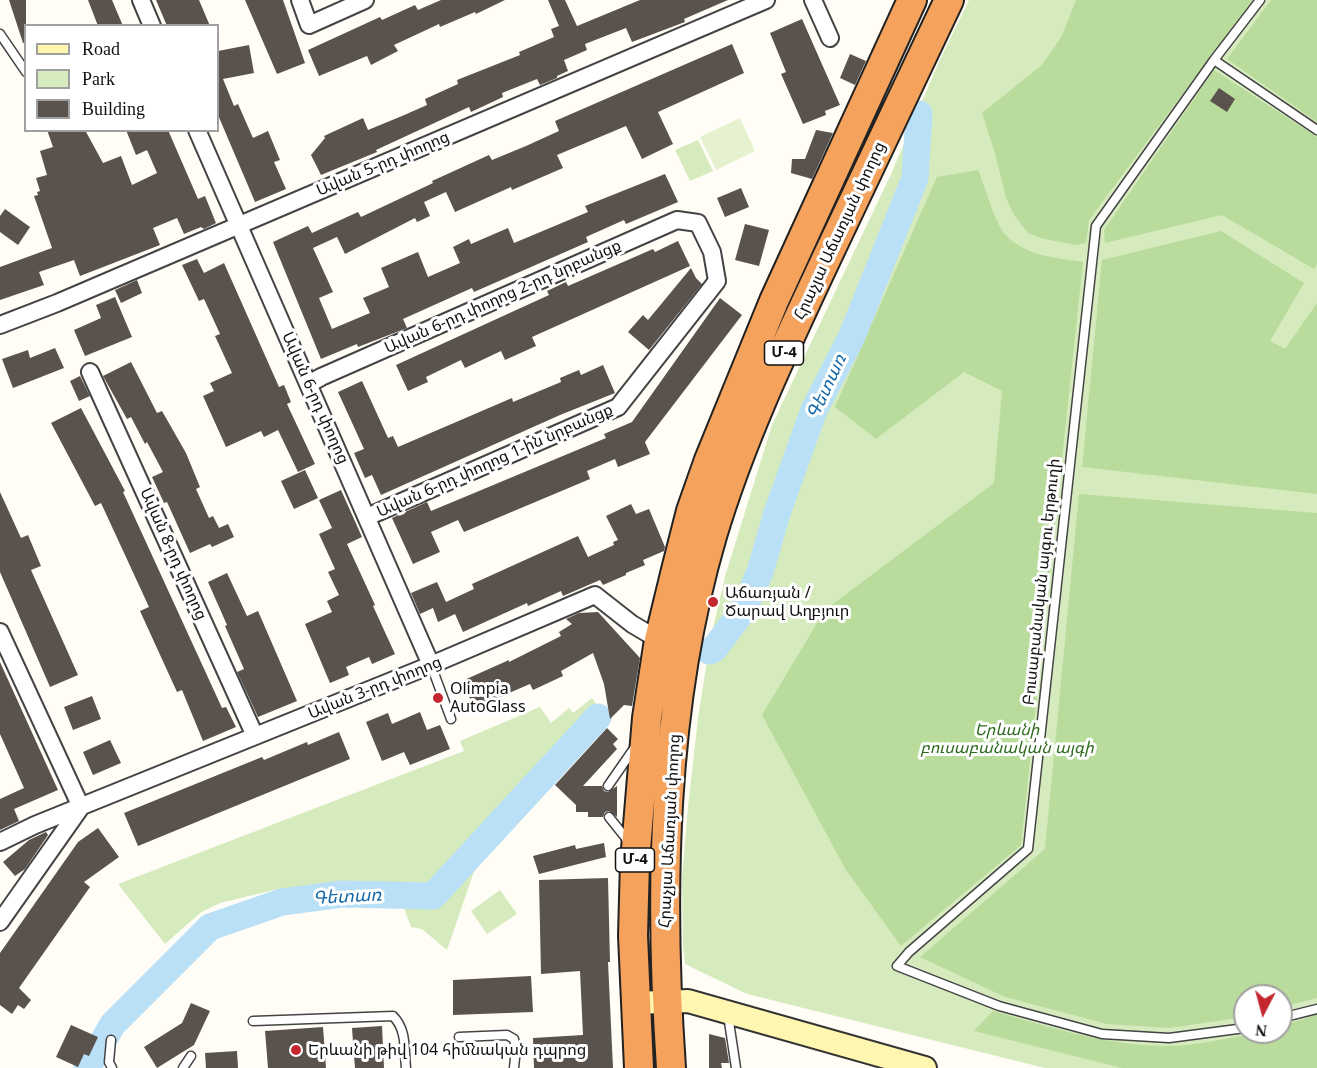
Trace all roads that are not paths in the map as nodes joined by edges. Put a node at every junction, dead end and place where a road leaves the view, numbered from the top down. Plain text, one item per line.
1 (141, 0) edge
2 (300, 0) edge
3 (365, 0) edge
4 (766, 0) edge
5 (813, 0) edge
6 (912, 0) edge
7 (949, 0) edge
8 (1260, 0) edge
9 (151, 24) edge
10 (0, 34) edge
11 (830, 38) dead end
12 (1214, 60) junction
13 (24, 69) edge
14 (1317, 130) edge
15 (198, 132) edge
16 (698, 223) joint
17 (239, 225) junction
18 (0, 325) edge
19 (90, 372) dead end
20 (309, 384) junction
21 (367, 517) junction
22 (0, 632) edge
23 (659, 640) junction
24 (431, 665) junction
25 (451, 719) dead end
26 (645, 732) junction
27 (255, 736) junction
28 (608, 786) dead end
29 (81, 807) junction
30 (609, 817) dead end
31 (0, 843) edge
32 (635, 861) junction
33 (0, 922) edge
34 (667, 1002) junction
35 (635, 1003) junction
36 (1317, 1009) edge
37 (727, 1012) junction
38 (1293, 1015) edge
39 (252, 1021) dead end
40 (1233, 1030) edge
41 (459, 1037) dead end
42 (111, 1040) dead end
43 (191, 1056) dead end
44 (112, 1068) edge
45 (183, 1068) edge
46 (406, 1068) edge
47 (514, 1068) edge
48 (639, 1068) edge
49 (671, 1068) edge
50 (736, 1068) edge
51 (925, 1068) edge

1 - 9 street
2 - 3 street
4 - 17 street, Ավան 5-րդ փողոց
5 - 11 street
6 - 23 highway, Հրաչյա Աճառյան փողոց / Մ-4
7 - 34 highway, Հրաչյա Աճառյան փողոց / Մ-4
8 - 12 lane, Բուսաբանական այգու երթուղի
10 - 13 lane
12 - 14 lane
12 - 40 lane, Բուսաբանական այգու երթուղի
15 - 17 street, Ավան 6-րդ փողոց
16 - 20 street, Ավան 6-րդ փողոց 2-րդ նրբանցք
16 - 21 street, Ավան 6-րդ փողոց 1-ին նրբանցք
17 - 18 street, Ավան 5-րդ փողոց
17 - 20 street, Ավան 6-րդ փողոց
19 - 27 street, Ավան 8-րդ փողոց
20 - 21 street, Ավան 6-րդ փողոց
21 - 24 street, Ավան 6-րդ փողոց
22 - 29 street
23 - 24 street, Ավան 3-րդ փողոց
23 - 26 highway, Հրաչյա Աճառյան փողոց / Մ-4
24 - 25 lane
24 - 27 street, Ավան 3-րդ փողոց
26 - 28 lane
26 - 32 highway, Հրաչյա Աճառյան փողոց / Մ-4
27 - 29 street, Ավան 3-րդ փողոց
29 - 31 street, Ավան 3-րդ փողոց
29 - 33 street
30 - 32 lane
32 - 35 highway, Հրաչյա Աճառյան փողոց / Մ-4
34 - 35 main road
34 - 37 main road
34 - 49 highway, Հրաչյա Աճառյան փողոց / Մ-4
35 - 48 highway, Հրաչյա Աճառյան փողոց / Մ-4
36 - 38 lane
37 - 50 lane
37 - 51 main road
39 - 46 lane
41 - 47 lane
42 - 44 lane
43 - 45 lane

